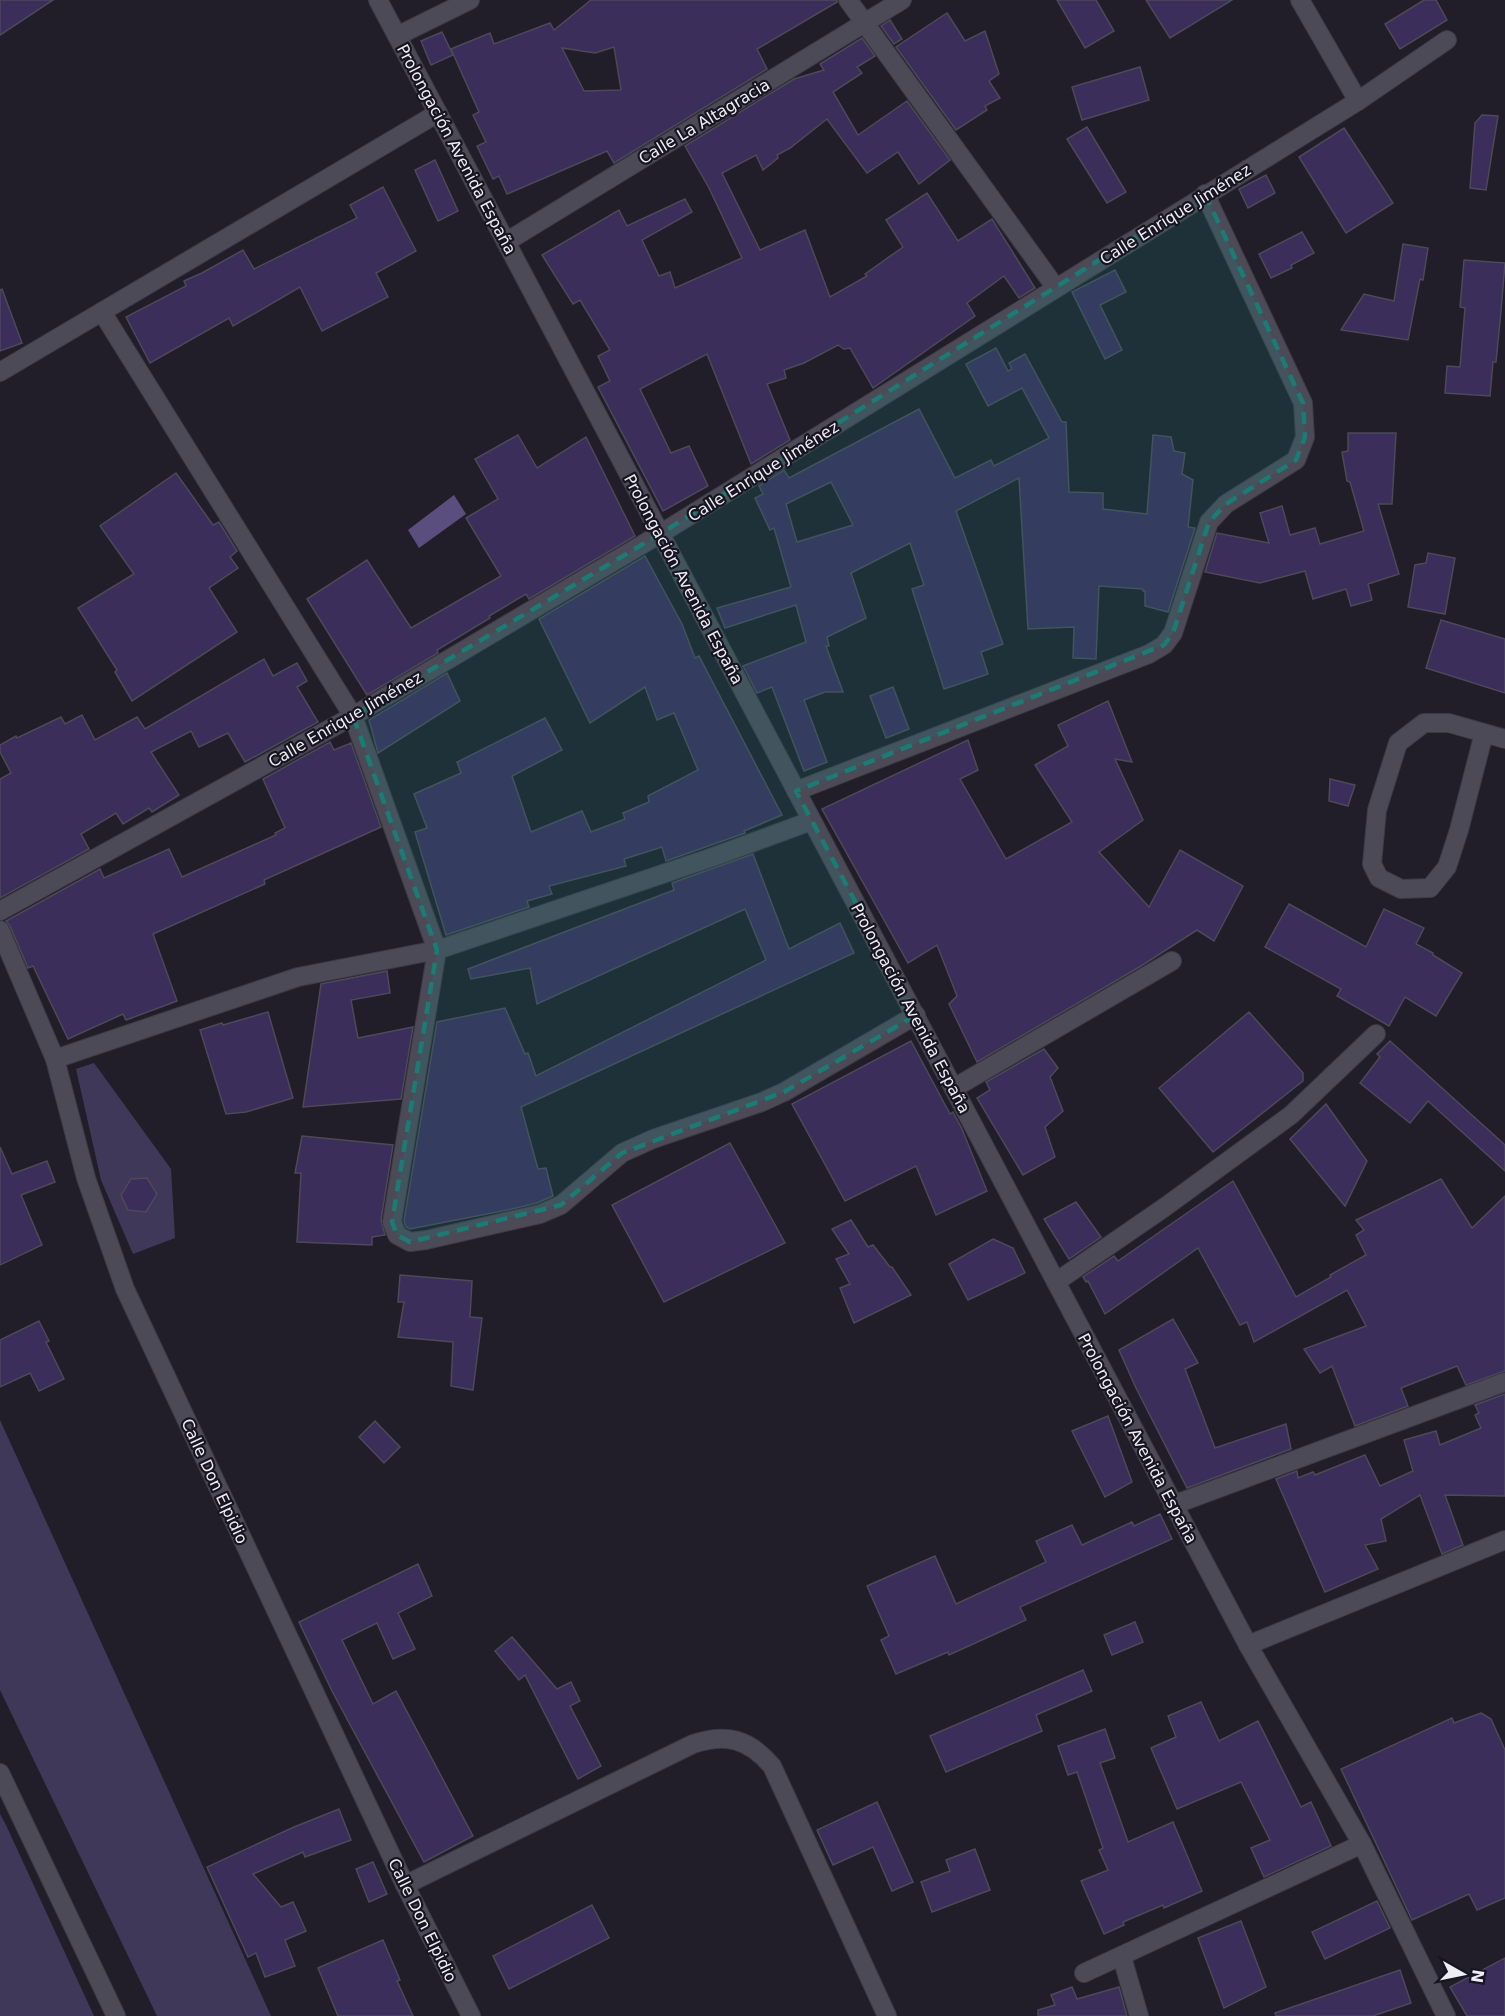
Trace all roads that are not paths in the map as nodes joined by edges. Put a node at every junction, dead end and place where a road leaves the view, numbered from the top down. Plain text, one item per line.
1 (378, 0) edge
2 (470, 0) edge
3 (848, 0) edge
4 (902, 0) edge
5 (1300, 0) edge
6 (864, 23) junction
7 (397, 36) junction
8 (1447, 40) dead end
9 (1358, 101) junction
10 (438, 112) junction
11 (1205, 194) junction
12 (506, 242) junction
13 (1056, 288) junction
14 (102, 312) junction
15 (0, 372) edge
16 (660, 534) junction
17 (353, 716) junction
18 (1484, 733) junction
19 (1505, 739) edge
20 (796, 791) junction
21 (811, 821) junction
22 (0, 911) edge
23 (0, 930) edge
24 (437, 950) junction
25 (1172, 961) dead end
26 (916, 1015) junction
27 (1376, 1034) dead end
28 (55, 1059) junction
29 (954, 1088) junction
30 (1056, 1282) junction
31 (1505, 1382) edge
32 (1173, 1505) junction
33 (1505, 1540) edge
34 (1248, 1645) junction
35 (0, 1773) edge
36 (1362, 1844) junction
37 (405, 1885) junction
38 (1122, 1957) junction
39 (1084, 1973) dead end
40 (116, 2016) edge
41 (471, 2016) edge
42 (887, 2016) edge
43 (1139, 2016) edge
44 (1446, 2016) edge

1 - 7 street, Prolongación Avenida España
2 - 7 street
3 - 6 street
4 - 6 street, Calle La Altagracia
5 - 9 street
6 - 12 street, Calle La Altagracia
6 - 13 street
7 - 10 street, Prolongación Avenida España
8 - 9 street, Calle Enrique Jiménez
9 - 11 street, Calle Enrique Jiménez
10 - 12 street, Prolongación Avenida España
10 - 14 street
11 - 13 street, Calle Enrique Jiménez
11 - 20 street
12 - 16 street, Prolongación Avenida España
13 - 16 street, Calle Enrique Jiménez
14 - 15 street
14 - 17 street
16 - 17 street, Calle Enrique Jiménez
16 - 20 street, Prolongación Avenida España
17 - 22 street, Calle Enrique Jiménez
17 - 24 street
18 - 18 street
18 - 19 street
20 - 21 street, Prolongación Avenida España
21 - 24 street
21 - 26 street, Prolongación Avenida España
23 - 28 street, Calle Don Elpidio
24 - 26 street
24 - 28 street
25 - 29 street
26 - 29 street, Prolongación Avenida España
27 - 30 street
28 - 37 street, Calle Don Elpidio
29 - 30 street, Prolongación Avenida España
30 - 32 street, Prolongación Avenida España
31 - 32 street
32 - 34 street, Prolongación Avenida España
33 - 34 street
34 - 36 street, Prolongación Avenida España
35 - 40 street
36 - 38 street
36 - 44 street, Prolongación Avenida España
37 - 41 street, Calle Don Elpidio
37 - 42 street
38 - 39 street
38 - 43 street

